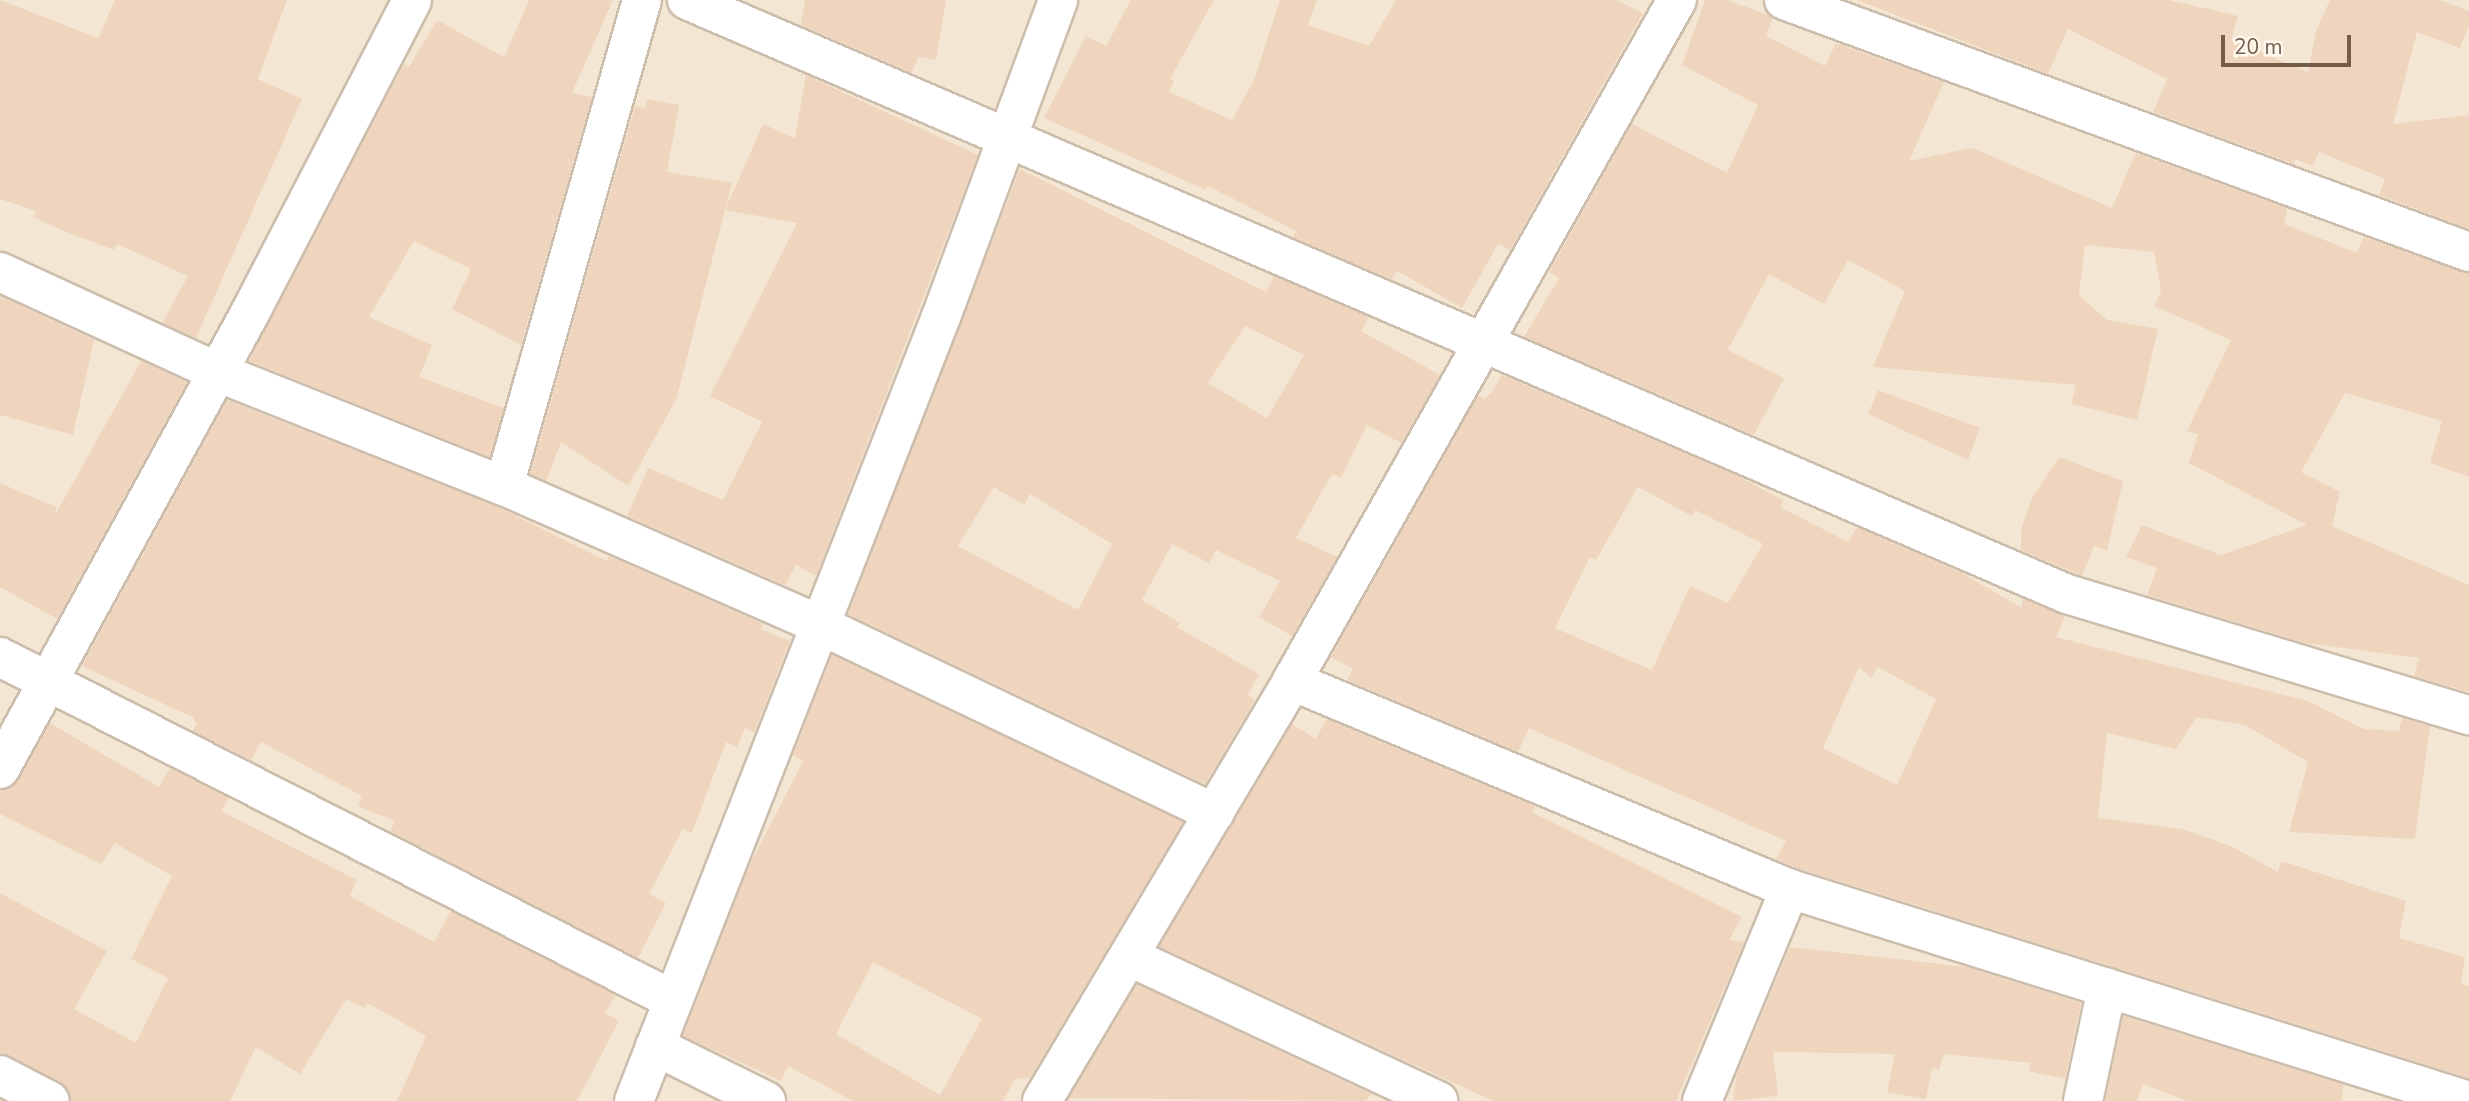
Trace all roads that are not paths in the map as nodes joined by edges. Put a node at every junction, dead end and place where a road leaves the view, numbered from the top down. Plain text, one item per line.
1 (412, 0) edge
2 (642, 0) edge
3 (687, 0) edge
4 (1058, 0) edge
5 (1677, 0) edge
6 (1784, 0) edge
7 (1007, 137) junction
8 (2469, 252) edge
9 (0, 272) edge
10 (1482, 344) junction
11 (217, 372) junction
12 (504, 486) junction
13 (820, 625) junction
14 (0, 657) edge
15 (1292, 681) junction
16 (46, 684) junction
17 (2469, 715) edge
18 (0, 769) edge
19 (1215, 813) junction
20 (1790, 890) junction
21 (1132, 958) junction
22 (2107, 988) junction
23 (673, 1000) junction
24 (655, 1046) junction
25 (0, 1075) edge
26 (50, 1101) edge
27 (634, 1101) edge
28 (766, 1101) edge
29 (1042, 1101) edge
30 (1438, 1101) edge
31 (1702, 1101) edge
32 (2084, 1101) edge
33 (2469, 1101) edge

1 - 11 street
2 - 12 street
3 - 7 street
4 - 7 street
5 - 10 street
6 - 8 street
7 - 10 street
7 - 13 street
9 - 11 street
10 - 15 street
10 - 17 street
11 - 12 street
11 - 16 street
12 - 13 street
13 - 19 street
13 - 23 street
14 - 16 street
15 - 19 street
15 - 20 street
16 - 18 street
16 - 23 street
19 - 21 street
20 - 22 street
20 - 31 street
21 - 29 street
21 - 30 street
22 - 32 street
22 - 33 street
23 - 24 street
24 - 27 street
24 - 28 street
25 - 26 street

